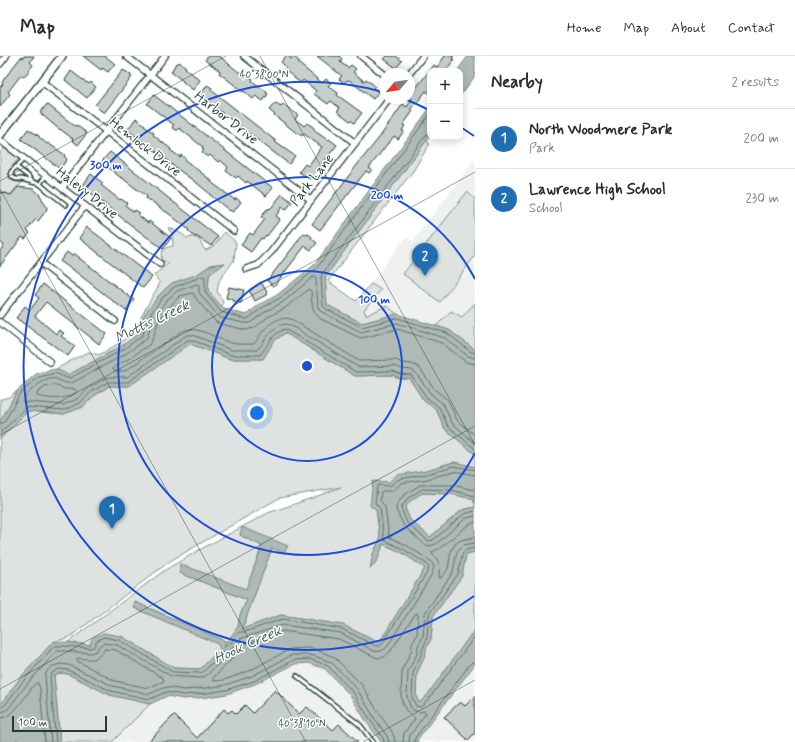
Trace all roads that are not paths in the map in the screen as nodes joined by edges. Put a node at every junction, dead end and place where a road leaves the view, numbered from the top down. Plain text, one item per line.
1 (6, 56) edge
2 (62, 56) edge
3 (126, 56) edge
4 (165, 56) edge
5 (244, 56) edge
6 (361, 56) edge
7 (423, 56) edge
8 (0, 64) edge
9 (414, 68) edge
10 (379, 70) edge
11 (151, 75) junction
12 (42, 82) junction
13 (385, 104) edge
14 (106, 131) junction
15 (0, 135) edge
16 (0, 140) edge
17 (355, 143) junction
18 (23, 158) junction
19 (16, 167) junction
20 (45, 175) junction
21 (32, 182) junction
22 (40, 184) junction
23 (62, 188) junction
24 (311, 200) junction
25 (66, 205) dead end
26 (85, 206) junction
27 (234, 231) dead end
28 (41, 263) junction
29 (160, 264) dead end
30 (246, 269) dead end
31 (0, 315) edge
32 (115, 321) dead end
33 (0, 322) edge
34 (50, 362) dead end
35 (297, 676) dead end
36 (373, 742) edge

1 - 8 street
2 - 12 street
3 - 11 street, Harbor Drive
4 - 11 street
5 - 17 street
6 - 10 street
7 - 9 street
11 - 14 street
11 - 24 street, Harbor Drive
12 - 14 street, Hemlock Drive
12 - 15 street
13 - 17 street, Park Lane
14 - 23 street
14 - 27 street, Hemlock Drive
16 - 18 street, Halevy Drive
17 - 24 street, Park Lane
18 - 19 lane
18 - 20 street, Halevy Drive
19 - 21 lane
19 - 21 lane
20 - 22 lane
20 - 23 street, Halevy Drive
21 - 22 lane
22 - 25 lane
23 - 26 street, Halevy Drive
24 - 30 street, Park Lane
26 - 28 street
26 - 29 street, Halevy Drive
28 - 31 street
28 - 32 street
33 - 34 street
35 - 36 lane

